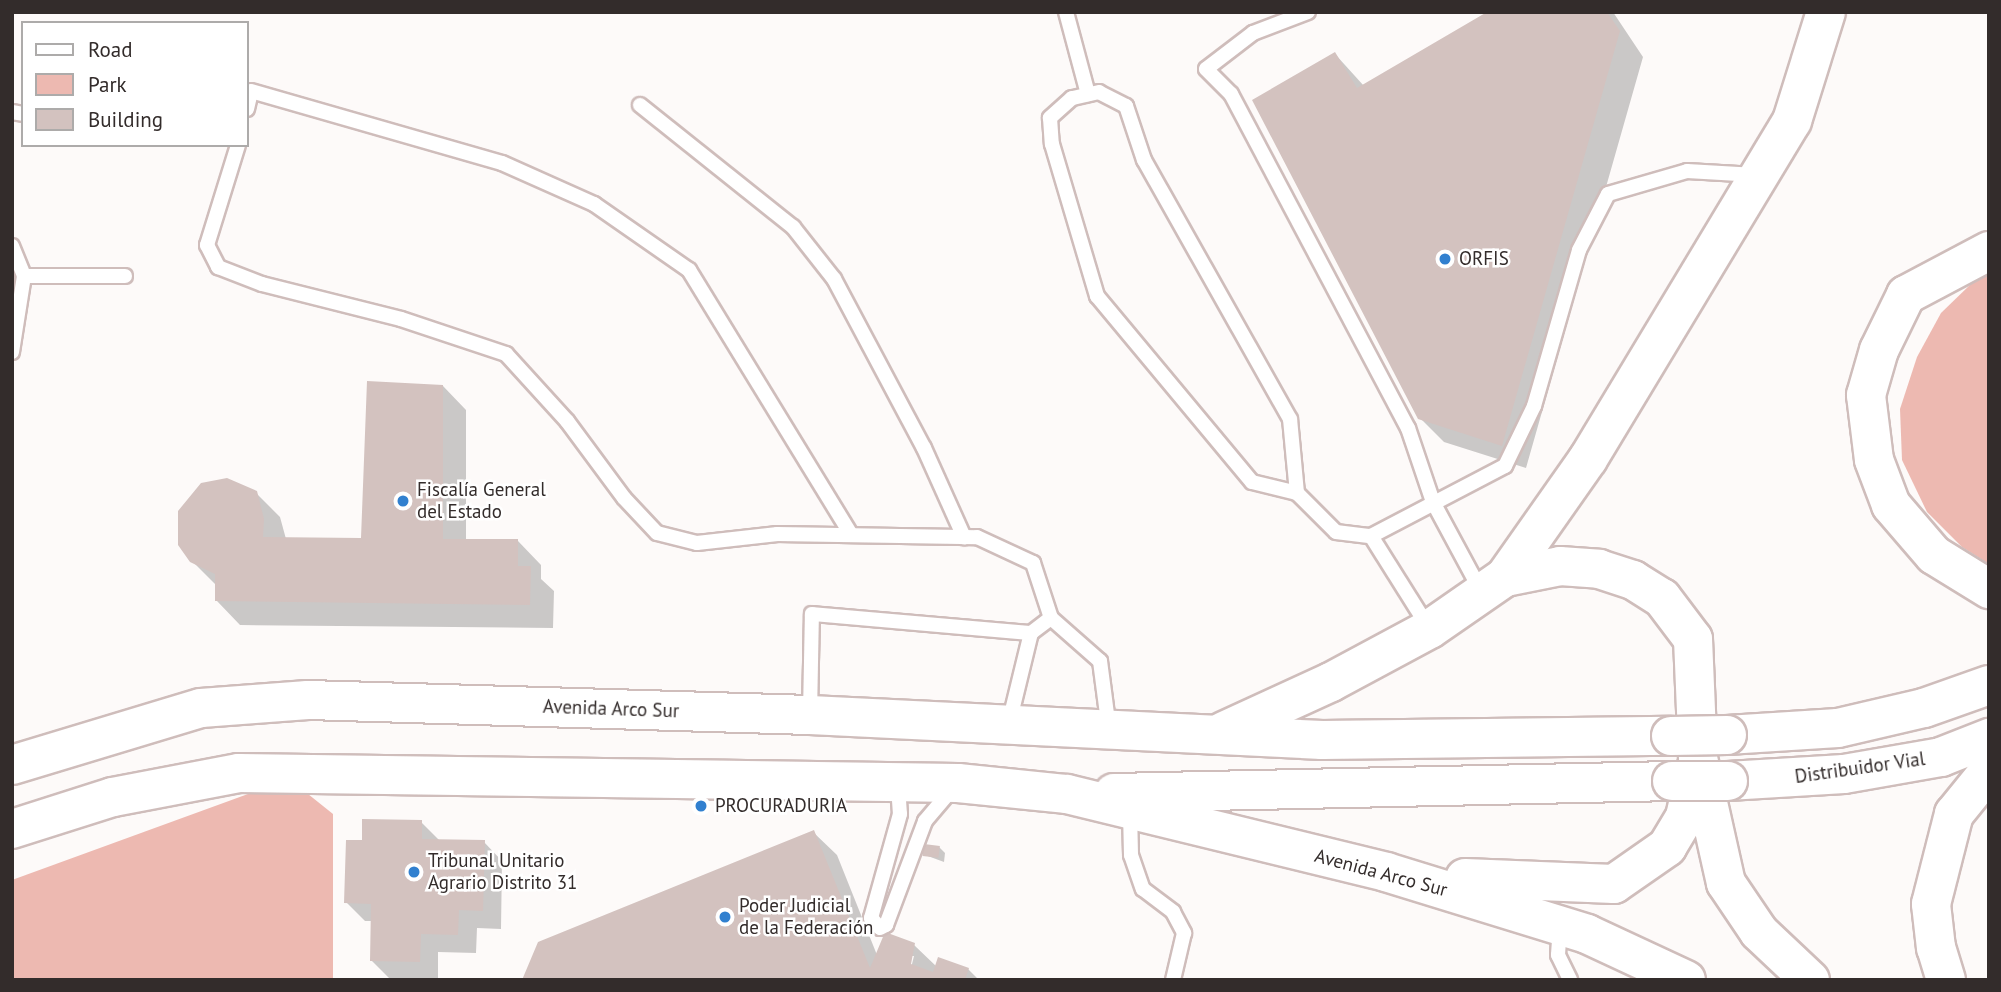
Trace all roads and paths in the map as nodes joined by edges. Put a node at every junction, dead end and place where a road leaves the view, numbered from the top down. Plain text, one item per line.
1 (1066, 12) edge
2 (1308, 12) edge
3 (1826, 12) edge
4 (1088, 94) junction
5 (248, 104) edge
6 (640, 105) dead end
7 (237, 147) edge
8 (1756, 175) junction
9 (12, 246) edge
10 (1989, 251) edge
11 (23, 276) junction
12 (125, 276) dead end
13 (12, 352) edge
14 (1297, 493) junction
15 (1433, 502) junction
16 (850, 533) junction
17 (1371, 536) junction
18 (964, 537) junction
19 (1494, 586) junction
20 (1989, 589) edge
21 (1051, 618) junction
22 (1430, 629) junction
23 (1031, 633) junction
24 (1989, 685) edge
25 (810, 715) junction
26 (1008, 724) junction
27 (1109, 731) junction
28 (1218, 733) junction
29 (1989, 738) edge
30 (1692, 752) junction
31 (12, 765) edge
32 (1989, 771) edge
33 (893, 778) junction
34 (1728, 781) joint
35 (958, 783) junction
36 (1130, 802) junction
37 (12, 830) edge
38 (1386, 872) junction
39 (1560, 925) junction
40 (1173, 980) edge
41 (1570, 980) edge
42 (1686, 980) edge
43 (1810, 980) edge
44 (1946, 980) edge

1 - 4 lane
2 - 15 lane
3 - 8 main road
4 - 14 lane
4 - 14 lane
5 - 16 lane
6 - 18 lane
7 - 16 lane
8 - 15 lane
8 - 19 main road
9 - 11 lane
10 - 20 main road
11 - 12 lane
11 - 13 lane
14 - 17 lane
15 - 17 lane
15 - 19 lane
16 - 18 lane
17 - 22 lane
18 - 21 lane
19 - 22 main road, Avenida Arco Sur
19 - 30 main road, Avenida Arco Sur
21 - 23 lane
21 - 27 lane
22 - 28 main road, Avenida Arco Sur
23 - 25 lane
23 - 26 lane
24 - 30 main road
25 - 26 main road, Avenida Arco Sur
25 - 31 main road, Avenida Arco Sur
26 - 27 main road, Avenida Arco Sur
27 - 28 main road, Avenida Arco Sur
28 - 30 main road, Avenida Arco Sur
29 - 34 main road, Distribuidor Vial
30 - 34 main road, Avenida Arco Sur, bridge
30 - 36 main road, Avenida Arco Sur
30 - 38 main road
30 - 43 main road, Avenida Arco Sur
32 - 44 main road
33 - 35 main road, Avenida Arco Sur
33 - 35 lane
33 - 37 main road, Avenida Arco Sur
35 - 36 main road, Avenida Arco Sur
36 - 38 main road, Avenida Arco Sur
36 - 40 lane
38 - 39 main road, Avenida Arco Sur
39 - 41 lane
39 - 42 main road, Avenida Arco Sur

